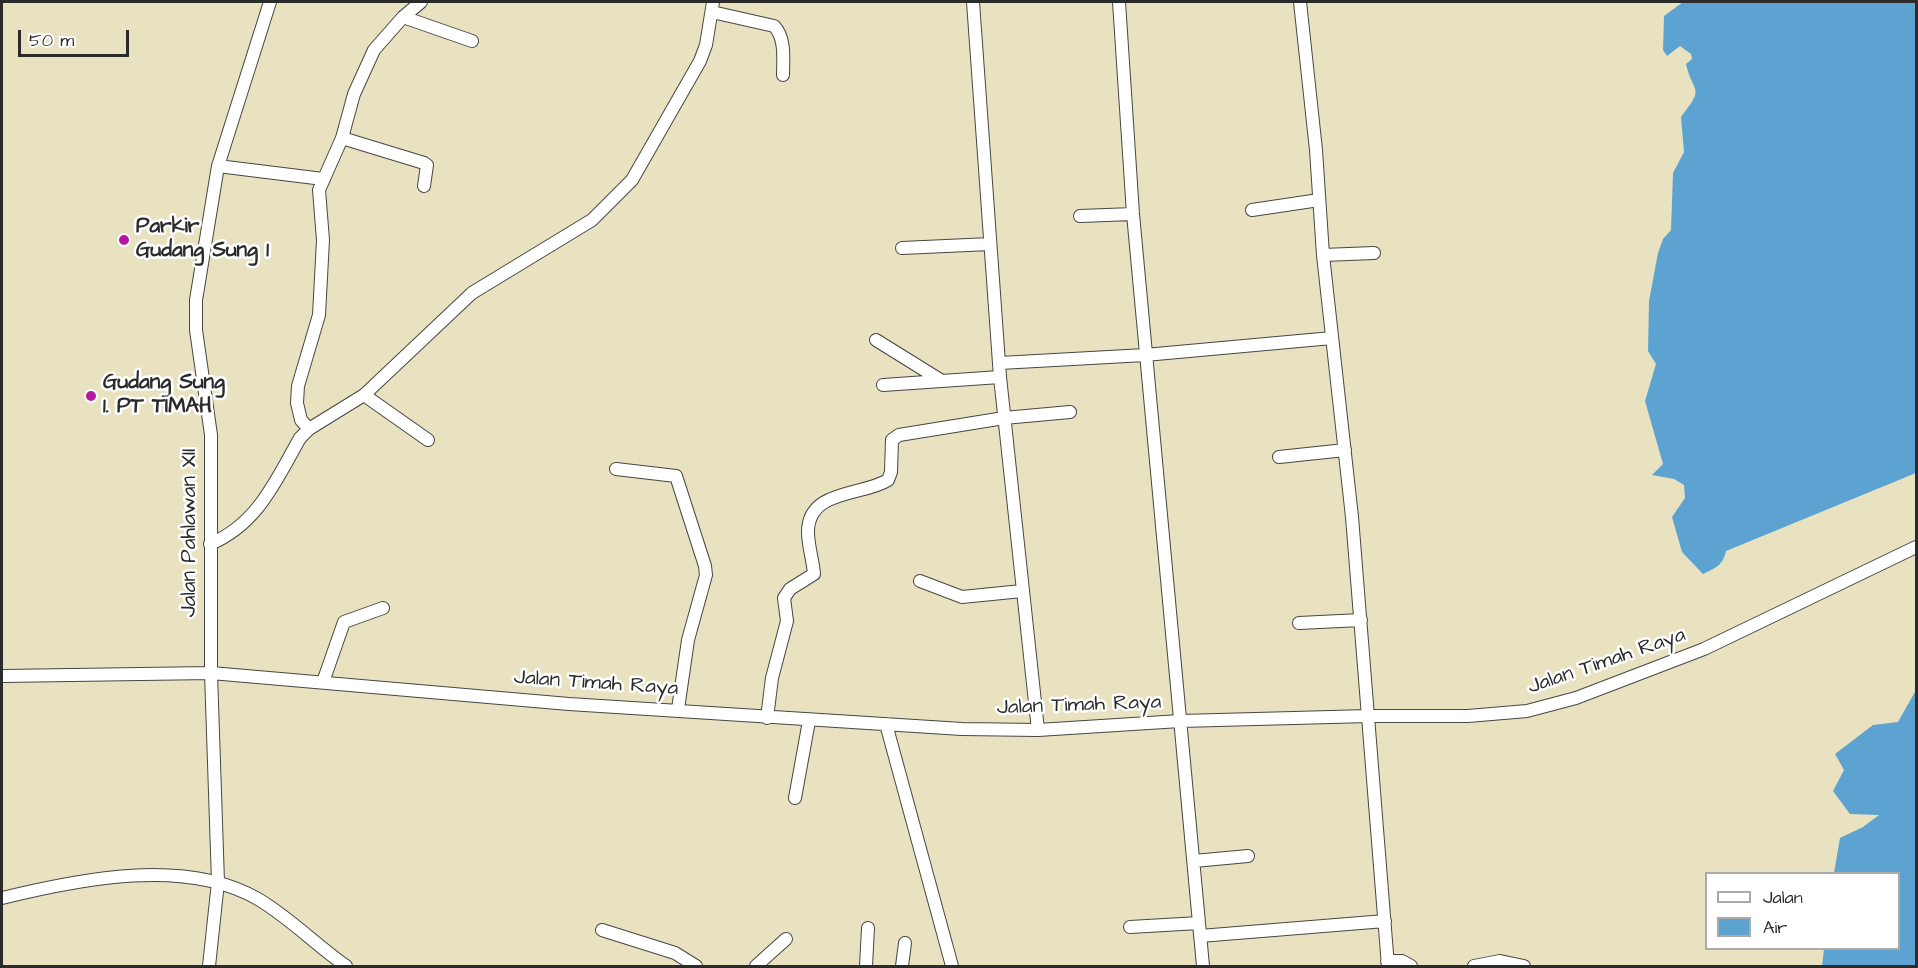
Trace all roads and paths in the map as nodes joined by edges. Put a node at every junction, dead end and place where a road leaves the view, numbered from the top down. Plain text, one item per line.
1 (270, 2) edge
2 (421, 2) edge
3 (973, 2) edge
4 (1119, 2) edge
5 (1300, 2) edge
6 (713, 7) edge
7 (403, 17) junction
8 (472, 41) dead end
9 (783, 75) dead end
10 (342, 138) junction
11 (219, 166) junction
12 (323, 179) junction
13 (424, 186) dead end
14 (1319, 200) junction
15 (1252, 210) dead end
16 (1133, 214) junction
17 (1080, 216) dead end
18 (990, 244) junction
19 (902, 248) dead end
20 (1374, 253) dead end
21 (1323, 255) junction
22 (1332, 338) junction
23 (876, 340) dead end
24 (1145, 355) junction
25 (1000, 363) junction
26 (1000, 377) junction
27 (942, 381) junction
28 (883, 385) dead end
29 (364, 395) junction
30 (1070, 412) dead end
31 (1004, 418) junction
32 (309, 429) junction
33 (428, 440) dead end
34 (1346, 450) junction
35 (1279, 457) dead end
36 (616, 469) dead end
37 (210, 544) junction
38 (1917, 547) edge
39 (920, 581) dead end
40 (1022, 591) junction
41 (383, 608) dead end
42 (1361, 620) junction
43 (1299, 623) dead end
44 (211, 673) junction
45 (2, 676) edge
46 (323, 682) junction
47 (678, 709) junction
48 (1369, 716) junction
49 (767, 718) junction
50 (809, 721) junction
51 (1180, 721) junction
52 (886, 724) junction
53 (1038, 730) junction
54 (795, 798) dead end
55 (1248, 856) dead end
56 (1194, 861) junction
57 (219, 882) junction
58 (2, 898) edge
59 (1385, 921) junction
60 (1199, 923) junction
61 (1130, 927) dead end
62 (868, 928) dead end
63 (602, 930) dead end
64 (1200, 936) junction
65 (786, 939) dead end
66 (905, 943) dead end
67 (1388, 964) edge
68 (209, 966) edge
69 (346, 966) edge
70 (696, 966) edge
71 (756, 966) edge
72 (866, 966) edge
73 (902, 966) edge
74 (952, 966) edge
75 (1203, 966) edge
76 (1411, 966) edge
77 (1474, 966) edge
78 (1524, 966) edge

1 - 11 street, Jalan Pahlawan XII
2 - 7 street
3 - 18 street
4 - 16 street
5 - 14 street
6 - 9 street
6 - 29 street
7 - 8 street
7 - 10 street
10 - 12 street
10 - 13 street
11 - 12 street
11 - 37 street, Jalan Pahlawan XII
12 - 32 street
14 - 15 street
14 - 21 street
16 - 17 street
16 - 24 street
18 - 19 street
18 - 25 street
20 - 21 street
21 - 22 street
22 - 24 street
22 - 34 street
23 - 27 street
24 - 25 street
24 - 51 street
25 - 26 street
26 - 27 street
26 - 31 street
27 - 28 street
29 - 32 street
29 - 33 street
30 - 31 street
31 - 40 street
31 - 49 street
32 - 37 street
34 - 35 street
34 - 42 street
36 - 47 street
37 - 44 street, Jalan Pahlawan XII
38 - 48 street, Jalan Timah Raya
39 - 40 street
40 - 53 street
41 - 46 street
42 - 43 street
42 - 48 street
44 - 45 street, Jalan Timah Raya
44 - 46 street, Jalan Timah Raya
44 - 57 street, Jalan Pahlawan XII
46 - 47 street, Jalan Timah Raya
47 - 49 street, Jalan Timah Raya
48 - 51 street, Jalan Timah Raya
48 - 59 street
49 - 50 street, Jalan Timah Raya
50 - 52 street, Jalan Timah Raya
50 - 54 street
51 - 53 street, Jalan Timah Raya
51 - 56 street
52 - 53 street, Jalan Timah Raya
52 - 74 street
55 - 56 street
56 - 60 street
57 - 58 street
57 - 68 street, Jalan Pahlawan XII
57 - 69 street
59 - 64 street
59 - 67 street
60 - 61 street
60 - 64 street
62 - 72 street
63 - 70 street
64 - 75 street
65 - 71 street
66 - 73 street
67 - 76 street
77 - 78 street

